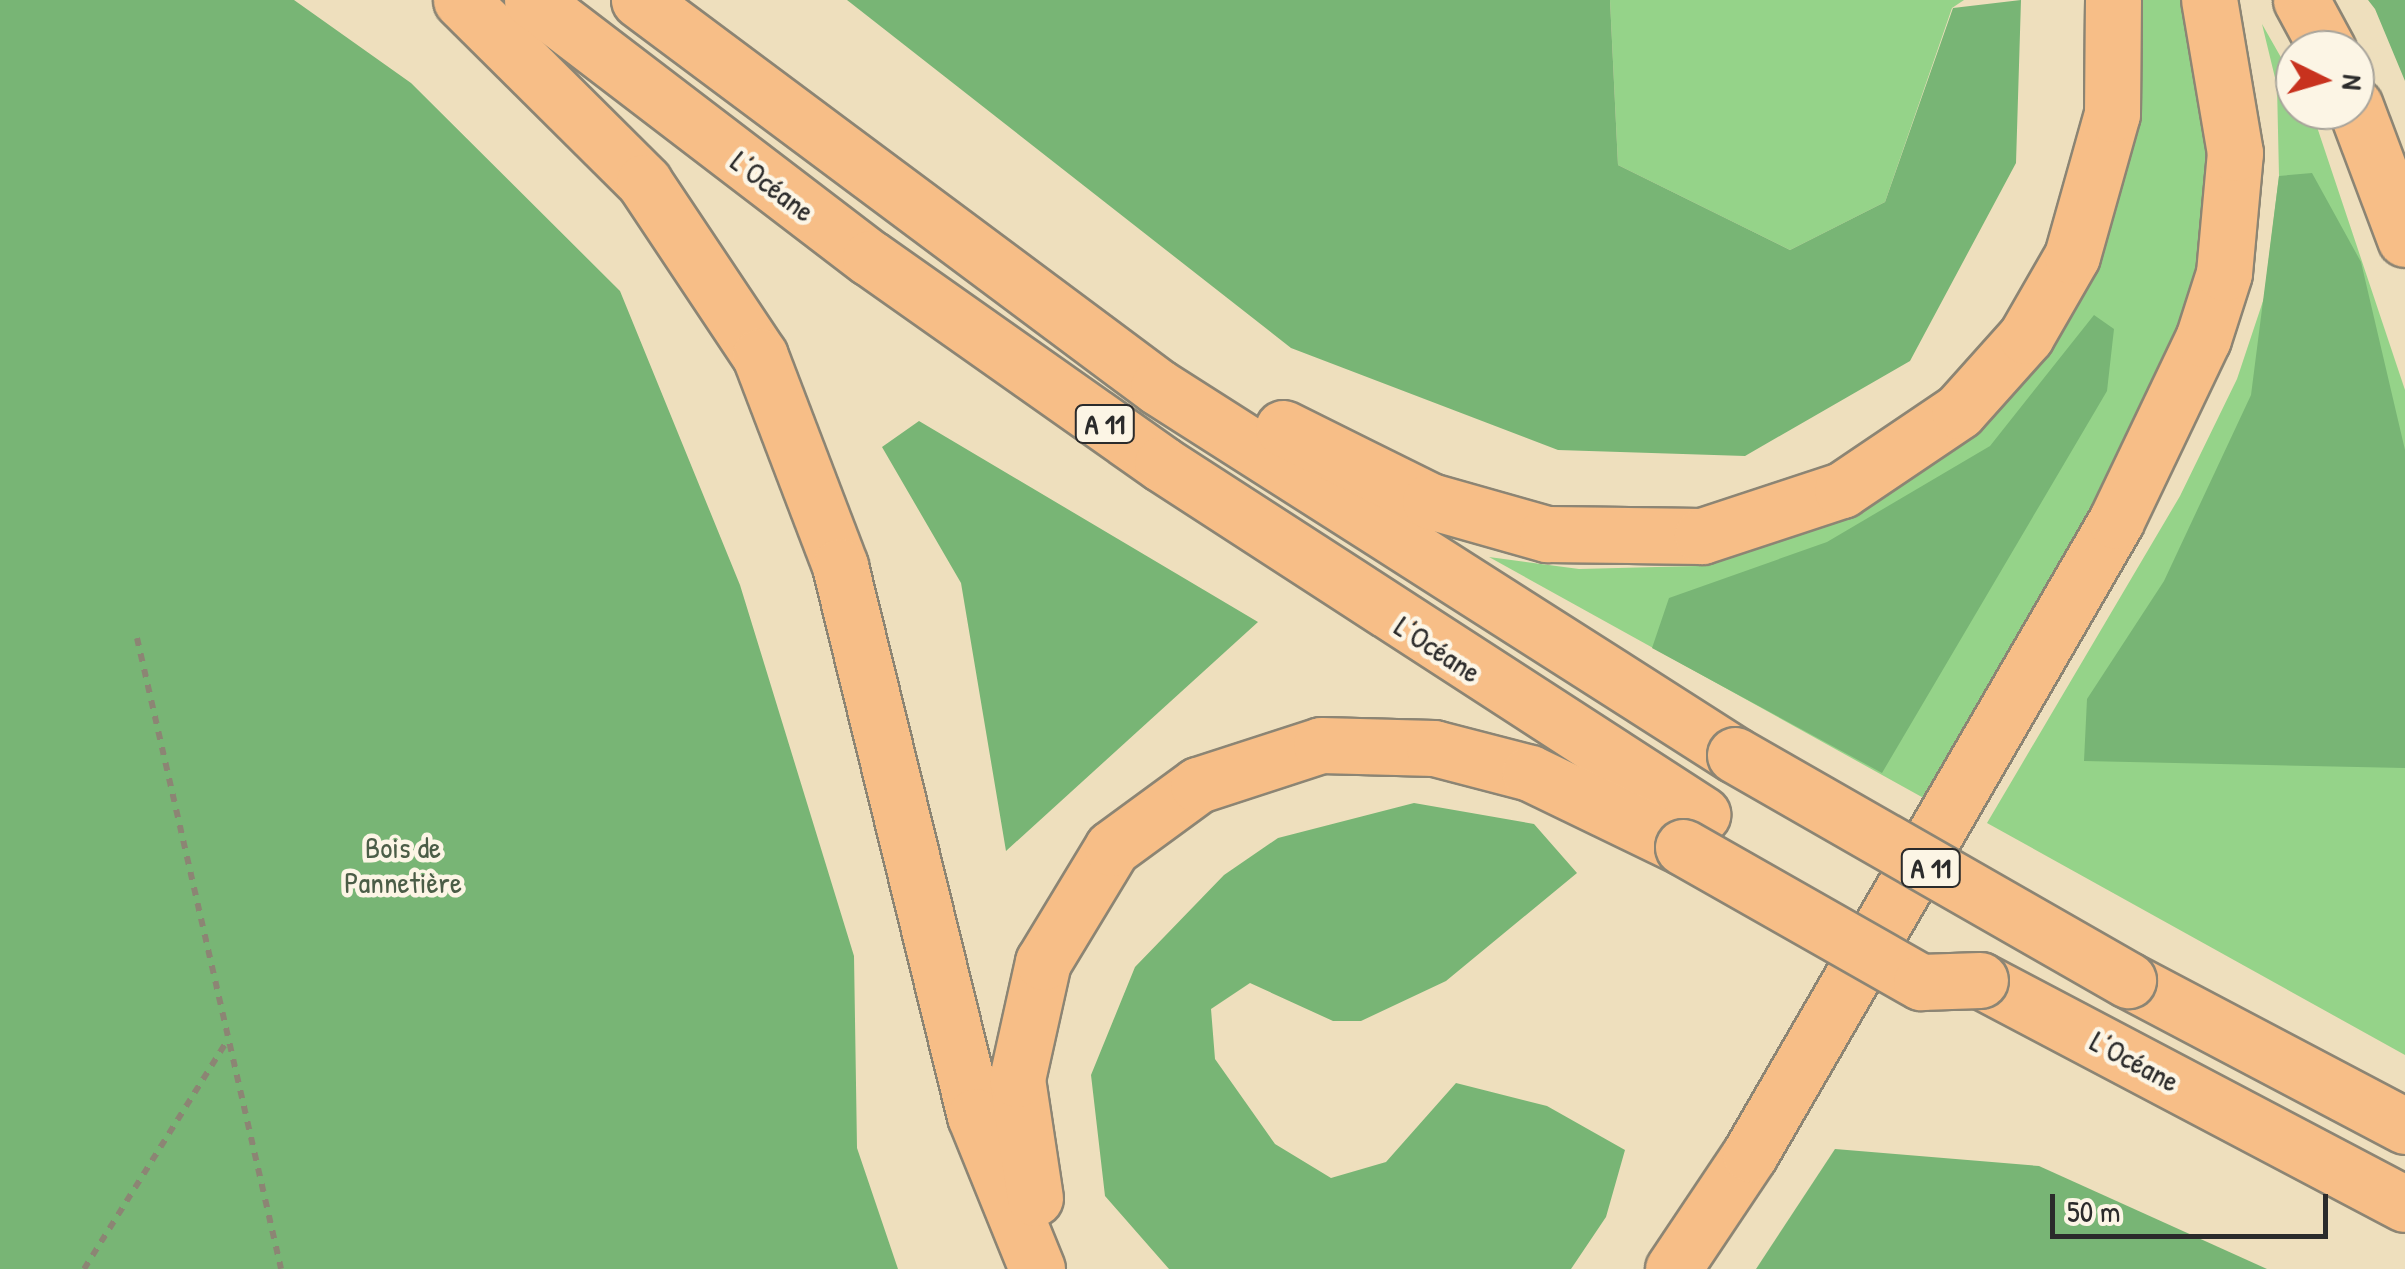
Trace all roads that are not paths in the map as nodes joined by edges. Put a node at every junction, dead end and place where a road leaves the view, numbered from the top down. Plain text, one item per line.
1 (461, 0) edge
2 (532, 0) edge
3 (639, 0) edge
4 (2113, 0) edge
5 (2209, 0) edge
6 (2234, 0) edge
7 (2301, 0) edge
8 (2317, 30) edge
9 (2364, 130) edge
10 (2405, 239) edge
11 (1158, 387) junction
12 (1693, 831) junction
13 (2405, 1126) edge
14 (2405, 1204) edge
15 (1037, 1269) edge
16 (1067, 1269) edge
17 (1672, 1269) edge
18 (1703, 1269) edge

1 - 15 highway
2 - 12 highway, L’Océane / A 11
3 - 11 highway, A 11
4 - 11 highway
5 - 17 highway
6 - 18 highway
7 - 8 highway
9 - 10 highway
11 - 13 highway, A 11, bridge
12 - 14 highway, L’Océane / A 11
12 - 16 highway

